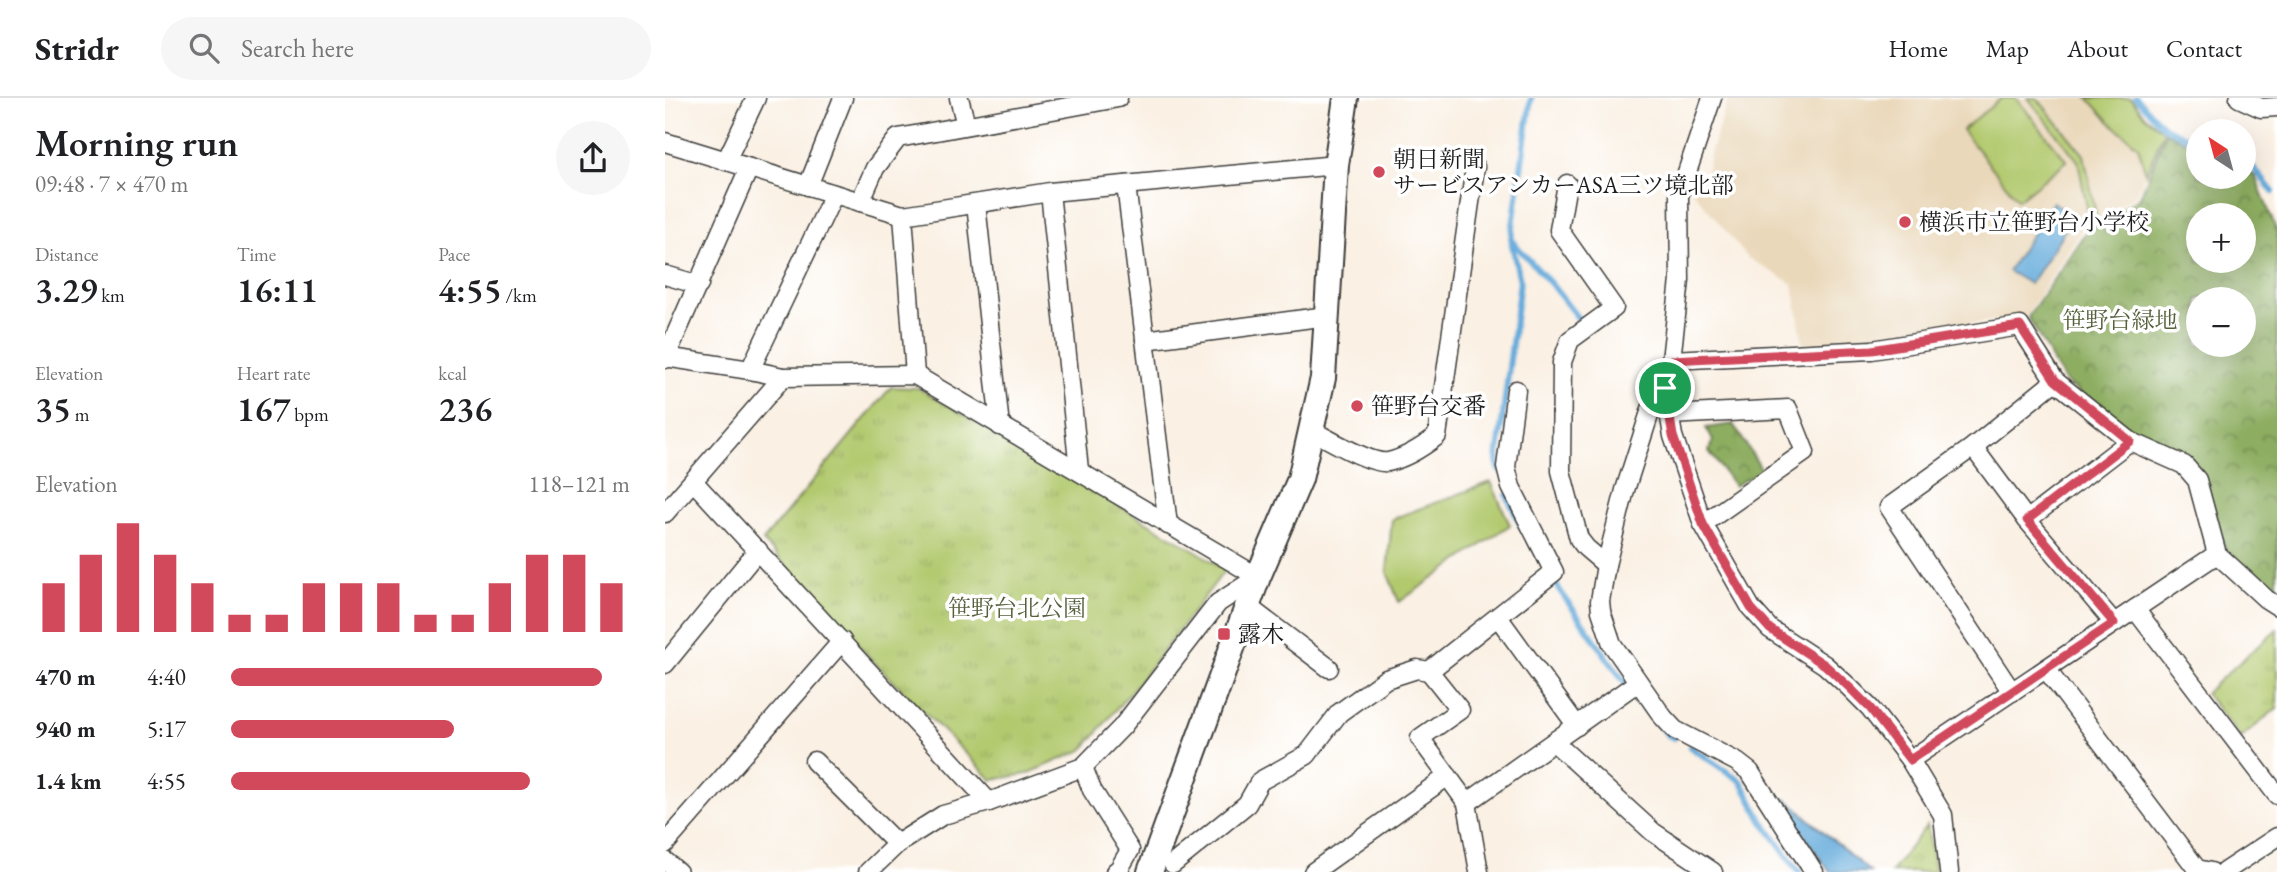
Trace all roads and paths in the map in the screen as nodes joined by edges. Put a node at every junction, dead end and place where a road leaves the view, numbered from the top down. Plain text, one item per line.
1 (756, 98) edge
2 (843, 98) edge
3 (959, 98) edge
4 (1118, 98) edge
5 (1346, 98) edge
6 (1712, 98) edge
7 (2239, 98) edge
8 (1076, 102) edge
9 (2277, 107) edge
10 (966, 125) junction
11 (665, 142) edge
12 (726, 161) junction
13 (1336, 165) junction
14 (1475, 167) dead end
15 (749, 168) junction
16 (1567, 184) dead end
17 (1126, 185) junction
18 (808, 186) junction
19 (1050, 192) junction
20 (834, 194) junction
21 (860, 202) junction
22 (976, 204) junction
23 (903, 215) junction
24 (665, 275) edge
25 (699, 285) junction
26 (1327, 316) junction
27 (1145, 340) junction
28 (665, 358) edge
29 (1671, 360) junction
30 (750, 370) junction
31 (915, 375) junction
32 (783, 377) junction
33 (2055, 380) junction
34 (1665, 388) junction
35 (1516, 390) dead end
36 (1669, 415) junction
37 (1000, 426) junction
38 (1311, 430) junction
39 (2130, 441) junction
40 (1973, 447) junction
41 (1079, 470) junction
42 (693, 481) junction
43 (665, 513) edge
44 (2027, 520) junction
45 (1703, 524) junction
46 (1167, 525) junction
47 (758, 550) junction
48 (2217, 554) junction
49 (1606, 565) junction
50 (1258, 577) junction
51 (1247, 606) junction
52 (2277, 606) edge
53 (2135, 609) junction
54 (1499, 617) junction
55 (2114, 623) junction
56 (842, 641) junction
57 (665, 664) edge
58 (1329, 668) dead end
59 (2046, 669) junction
60 (1429, 671) junction
61 (1639, 685) junction
62 (2012, 692) junction
63 (1577, 726) junction
64 (1555, 742) junction
65 (1910, 760) junction
66 (814, 761) dead end
67 (1083, 767) junction
68 (1448, 776) junction
69 (2277, 795) edge
70 (989, 802) junction
71 (1467, 803) junction
72 (2277, 837) edge
73 (665, 844) edge
74 (897, 844) junction
75 (1130, 850) junction
76 (665, 861) edge
77 (1163, 861) edge
78 (678, 872) edge
79 (868, 872) edge
80 (1115, 872) edge
81 (1313, 872) edge
82 (1479, 872) edge
83 (1713, 872) edge
84 (1814, 872) edge
85 (1949, 872) edge
86 (2211, 872) edge
87 (2224, 872) edge

1 - 12 street
2 - 18 street
3 - 10 street
4 - 8 street
5 - 13 street
6 - 29 street
7 - 9 street
8 - 10 street
10 - 21 street
11 - 12 street
12 - 15 street
13 - 17 street
13 - 26 street
14 - 38 street
15 - 18 street
15 - 25 street
16 - 49 street
17 - 19 street
17 - 27 street
18 - 20 street
19 - 22 street
19 - 41 street
20 - 21 street
20 - 30 street
21 - 23 street
22 - 23 street
22 - 37 street
23 - 31 street
24 - 25 street
25 - 28 street
26 - 27 street
26 - 38 street
27 - 46 street
28 - 30 street
29 - 33 street
29 - 34 street
30 - 32 street
31 - 32 street
31 - 37 street
32 - 42 street
33 - 39 street
33 - 40 street
34 - 36 street
34 - 49 street
35 - 54 street
36 - 45 street
36 - 45 street
37 - 41 street
38 - 50 street
39 - 44 street
39 - 48 street
40 - 44 street
40 - 62 street
41 - 46 street
42 - 43 street
42 - 47 street
44 - 55 street
45 - 65 street
46 - 50 street
47 - 56 street
47 - 57 street
48 - 52 street
48 - 53 street
49 - 61 street
50 - 51 street
50 - 67 street
51 - 58 street
51 - 77 street
53 - 55 street
53 - 69 street
54 - 60 street
54 - 63 street
55 - 59 street
56 - 70 street
56 - 73 street
59 - 62 street
59 - 86 street
60 - 68 street
60 - 77 street
61 - 63 street
61 - 84 street
62 - 65 street
63 - 64 street
64 - 71 street
64 - 83 street
65 - 85 street
66 - 74 street
67 - 70 street
67 - 75 street
68 - 71 street
68 - 81 street
70 - 74 street
71 - 82 street
72 - 87 street
74 - 79 street
75 - 77 street
75 - 80 street
76 - 78 street

